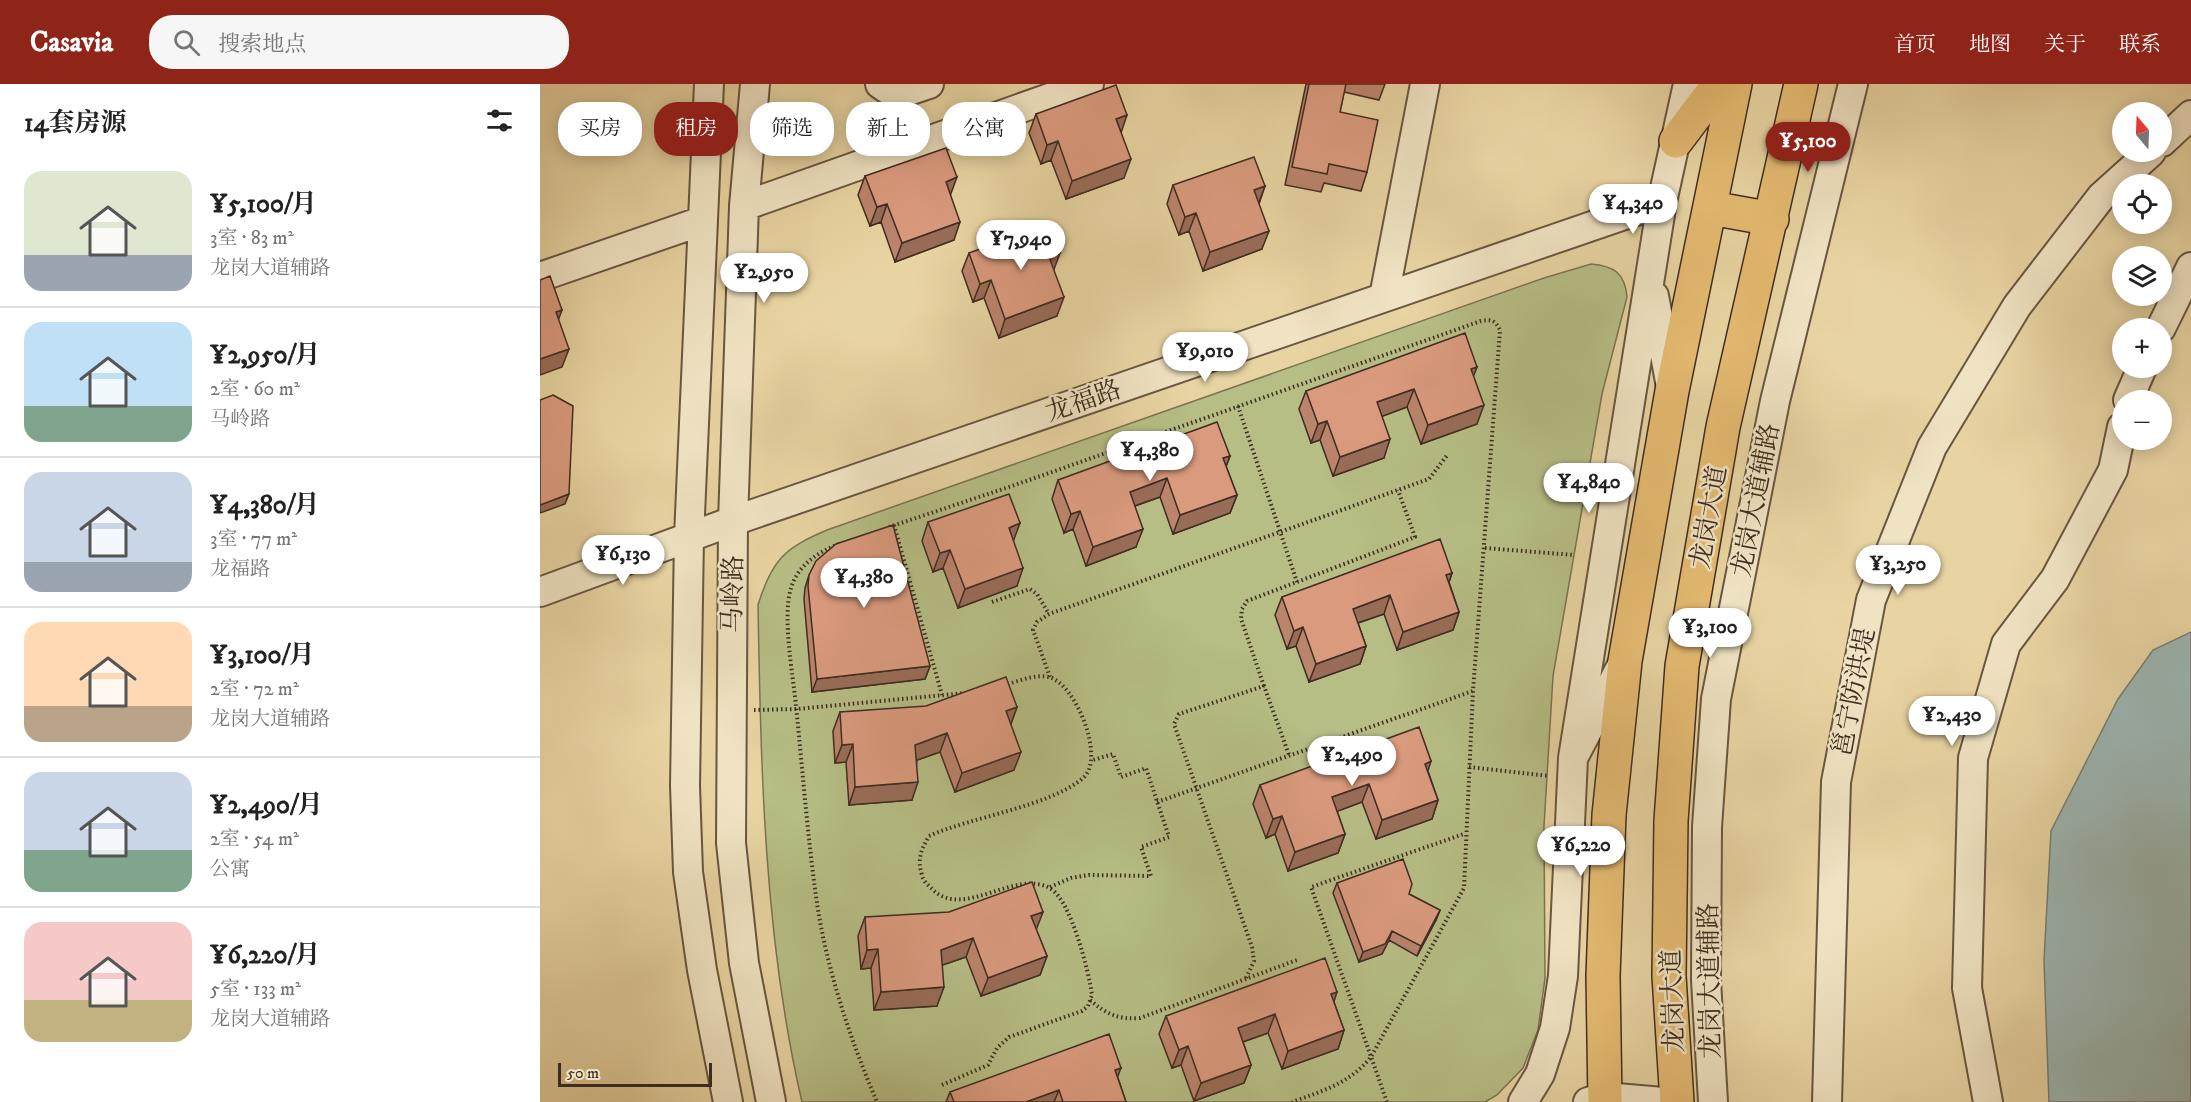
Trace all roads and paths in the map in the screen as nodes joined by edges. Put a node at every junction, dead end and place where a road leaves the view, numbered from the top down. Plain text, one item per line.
1 (709, 84) edge
2 (755, 84) edge
3 (880, 84) edge
4 (929, 84) edge
5 (1089, 84) edge
6 (1425, 84) edge
7 (1688, 84) edge
8 (1719, 84) edge
9 (1735, 84) edge
10 (1801, 84) edge
11 (1819, 84) edge
12 (1853, 84) edge
13 (2191, 115) edge
14 (1794, 117) junction
15 (2172, 133) edge
16 (1676, 141) junction
17 (2140, 162) edge
18 (1662, 202) junction
19 (744, 206) junction
20 (1711, 208) junction
21 (1772, 219) junction
22 (702, 221) junction
23 (2191, 267) edge
24 (540, 277) edge
25 (1650, 277) junction
26 (699, 291) junction
27 (741, 292) junction
28 (1384, 297) junction
29 (2166, 318) edge
30 (1672, 392) junction
31 (1238, 406) junction
32 (2117, 450) edge
33 (1448, 454) dead end
34 (1398, 490) junction
35 (733, 521) junction
36 (894, 525) junction
37 (883, 529) edge
38 (1280, 531) junction
39 (689, 537) junction
40 (843, 542) edge
41 (1485, 548) junction
42 (1574, 555) dead end
43 (1298, 582) junction
44 (540, 592) edge
45 (992, 602) edge
46 (1049, 614) junction
47 (1624, 661) junction
48 (1050, 677) junction
49 (1264, 686) junction
50 (996, 688) edge
51 (1473, 691) junction
52 (974, 692) edge
53 (942, 695) junction
54 (730, 710) junction
55 (797, 710) junction
56 (1289, 755) junction
57 (1093, 760) junction
58 (1469, 767) junction
59 (1572, 768) junction
60 (1196, 788) junction
61 (1157, 802) junction
62 (1464, 834) junction
63 (1050, 888) junction
64 (1297, 960) dead end
65 (1246, 978) junction
66 (1090, 999) junction
67 (1371, 1057) junction
68 (942, 1085) dead end
69 (1599, 1100) edge
70 (728, 1102) edge
71 (771, 1102) edge
72 (877, 1102) edge
73 (1292, 1102) edge
74 (1387, 1102) edge
75 (1523, 1102) edge
76 (1663, 1102) edge
77 (1677, 1102) edge
78 (1713, 1102) edge
79 (1827, 1102) edge
80 (1988, 1102) edge

1 - 22 street, 马岭路
2 - 19 street, 马岭路
3 - 4 street
5 - 19 street
6 - 28 street
7 - 16 street
8 - 16 main road
9 - 20 main road
10 - 14 main road, 龙岗大道
11 - 14 main road
12 - 78 street, 龙岗大道辅路
13 - 15 street
14 - 21 main road, 龙岗大道
16 - 18 street
17 - 79 street, 邕宁防洪堤
18 - 25 street
18 - 28 street, 龙福路
19 - 27 street, 马岭路
20 - 21 main road
20 - 30 main road
21 - 77 main road, 龙岗大道
22 - 24 street
22 - 26 street, 马岭路
23 - 29 street
25 - 30 street
25 - 59 street
26 - 27 street
26 - 39 street, 马岭路
27 - 35 street, 马岭路
28 - 35 street, 龙福路
30 - 47 main road
31 - 36 path
31 - 38 path
31 - 41 path
32 - 80 street
33 - 34 path
34 - 38 path
34 - 43 path
35 - 39 street, 龙福路
35 - 54 street, 马岭路
36 - 37 path
36 - 53 path
38 - 43 path
38 - 46 path
39 - 44 street, 龙福路
39 - 70 street, 马岭路
40 - 55 path
41 - 42 path
41 - 51 path
43 - 49 path
45 - 46 path
46 - 48 path
47 - 59 street
47 - 69 main road
48 - 50 path
48 - 57 path
49 - 56 path
49 - 60 path
51 - 56 path
51 - 58 path
52 - 53 path
53 - 55 path
54 - 55 path
54 - 71 street, 马岭路
55 - 72 path
56 - 60 path
57 - 61 path
57 - 63 path
58 - 59 path
58 - 62 path
59 - 75 street
60 - 61 path
60 - 65 path
61 - 63 path
62 - 67 path
62 - 67 path
63 - 66 path
64 - 65 path
65 - 66 path
66 - 68 path
67 - 73 path
67 - 74 path
69 - 76 street

